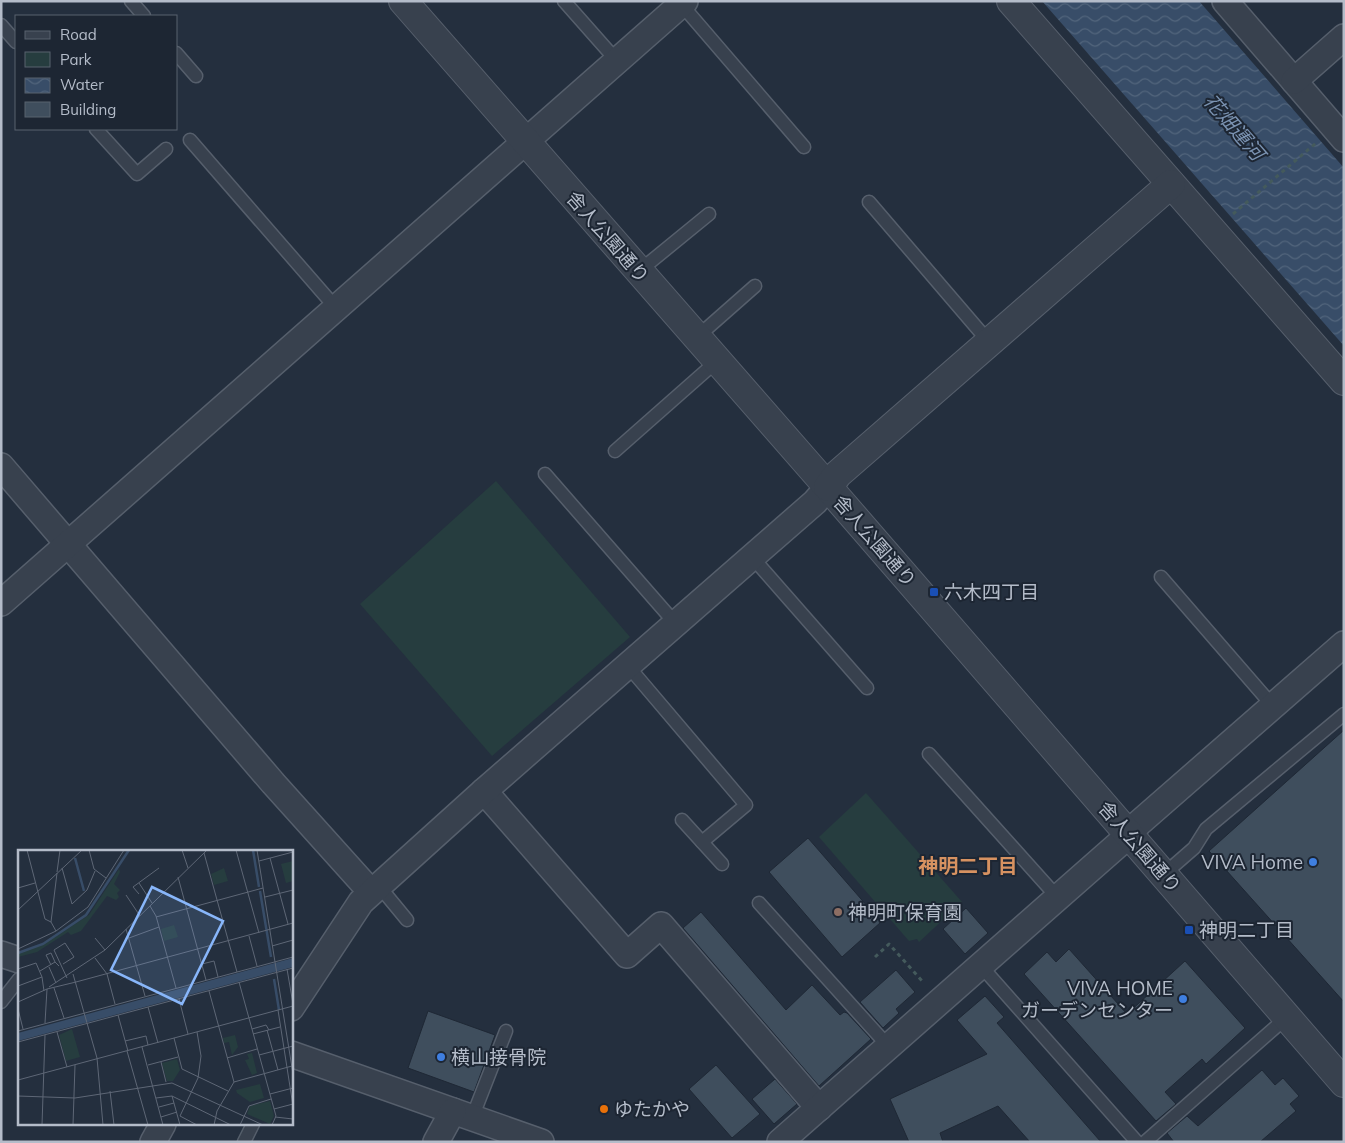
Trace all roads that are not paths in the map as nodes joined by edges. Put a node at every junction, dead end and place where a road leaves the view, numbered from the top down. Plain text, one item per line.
1 (131, 1) edge
2 (403, 1) edge
3 (564, 1) edge
4 (1011, 1) edge
5 (1225, 1) edge
6 (683, 3) edge
7 (143, 15) edge
8 (1, 26) edge
9 (1344, 37) edge
10 (15, 41) edge
11 (178, 55) edge
12 (617, 61) junction
13 (196, 76) dead end
14 (1294, 81) junction
15 (97, 130) edge
16 (1344, 139) edge
17 (190, 140) dead end
18 (526, 141) junction
19 (804, 147) dead end
20 (166, 150) dead end
21 (1172, 184) junction
22 (869, 202) dead end
23 (709, 214) dead end
24 (638, 272) junction
25 (756, 286) dead end
26 (336, 308) junction
27 (696, 338) junction
28 (989, 342) junction
29 (717, 361) junction
30 (1344, 381) edge
31 (615, 451) dead end
32 (1, 466) edge
33 (545, 474) dead end
34 (828, 487) junction
35 (69, 543) junction
36 (752, 558) junction
37 (1162, 577) dead end
38 (1, 603) edge
39 (676, 624) junction
40 (1344, 644) edge
41 (628, 666) junction
42 (867, 688) dead end
43 (1272, 705) junction
44 (1344, 714) edge
45 (929, 754) dead end
46 (484, 791) junction
47 (682, 820) dead end
48 (1129, 835) junction
49 (702, 842) junction
50 (722, 864) dead end
51 (1163, 875) junction
52 (375, 889) junction
53 (1058, 899) junction
54 (759, 903) dead end
55 (408, 920) dead end
56 (1, 954) edge
57 (18, 960) edge
58 (981, 966) junction
59 (18, 980) edge
60 (1, 1002) edge
61 (292, 1006) edge
62 (1286, 1018) junction
63 (506, 1030) dead end
64 (889, 1047) junction
65 (292, 1054) edge
66 (1344, 1084) edge
67 (819, 1108) junction
68 (462, 1115) junction
69 (162, 1126) edge
70 (252, 1126) edge
71 (153, 1142) edge
72 (244, 1142) edge
73 (436, 1142) edge
74 (541, 1142) edge
75 (780, 1142) edge
76 (1137, 1142) edge
77 (1145, 1142) edge

1 - 7 lane
2 - 18 street, 舎人公園通り
3 - 12 lane
4 - 21 street
5 - 14 street
6 - 12 street
6 - 19 lane
8 - 10 lane
9 - 14 street
11 - 13 lane
12 - 18 street
14 - 16 street
15 - 20 lane
17 - 26 lane
18 - 24 street, 舎人公園通り
18 - 26 street
21 - 28 street
21 - 30 street
22 - 28 lane
23 - 24 lane
24 - 27 street, 舎人公園通り
25 - 27 lane
26 - 35 street
27 - 29 street, 舎人公園通り
28 - 34 street
29 - 31 lane
29 - 34 street, 舎人公園通り
32 - 35 street
33 - 39 lane
34 - 36 street
34 - 48 street, 舎人公園通り
35 - 38 street
35 - 52 street
36 - 39 street
36 - 42 lane
37 - 43 lane
39 - 41 street
40 - 43 street
41 - 46 street
41 - 49 lane
43 - 48 street
44 - 51 lane
45 - 53 lane
46 - 52 street
46 - 67 street
47 - 49 lane
48 - 51 street, 舎人公園通り
48 - 53 street
49 - 50 lane
51 - 62 street, 舎人公園通り
52 - 55 lane
52 - 61 street
53 - 58 street
54 - 64 lane
56 - 57 street
58 - 64 street
58 - 76 lane
59 - 60 lane
62 - 66 street, 舎人公園通り
62 - 77 lane
63 - 68 lane
64 - 67 street
65 - 68 street
67 - 75 street
68 - 73 street
68 - 74 street
69 - 71 street
70 - 72 lane

